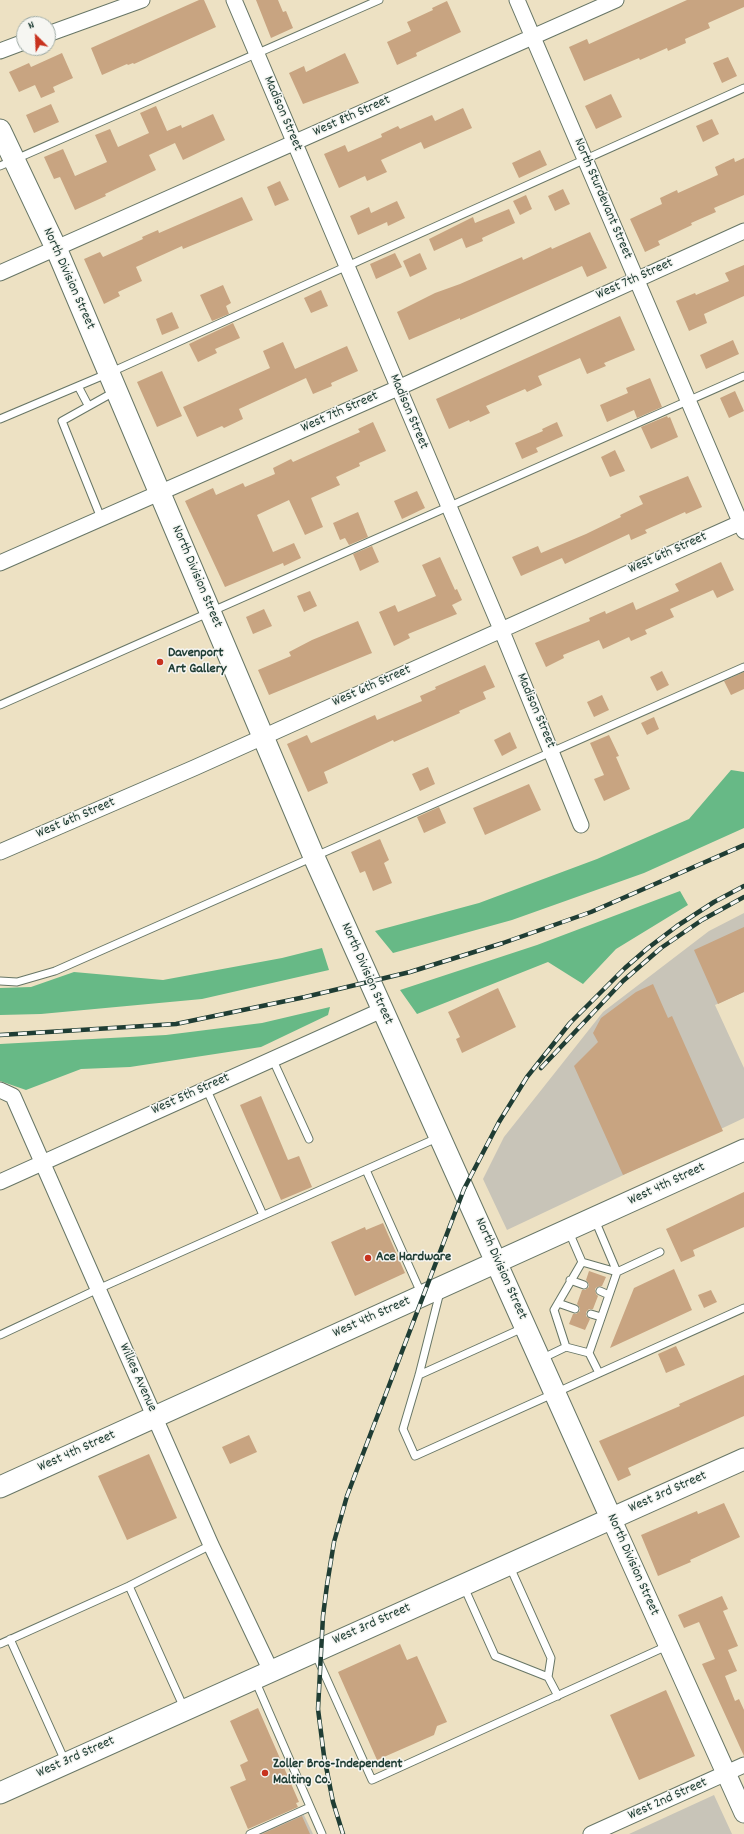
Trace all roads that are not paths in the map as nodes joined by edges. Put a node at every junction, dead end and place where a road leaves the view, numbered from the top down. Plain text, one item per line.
1 (142, 0) edge
2 (234, 0) edge
3 (379, 0) edge
4 (517, 0) edge
5 (616, 0) edge
6 (56, 31) edge
7 (533, 37) junction
8 (16, 45) edge
9 (0, 51) edge
10 (256, 54) junction
11 (744, 88) edge
12 (0, 130) edge
13 (294, 143) junction
14 (585, 159) junction
15 (7, 163) edge
16 (744, 231) edge
17 (56, 248) junction
18 (346, 266) junction
19 (0, 273) edge
20 (636, 279) junction
21 (744, 376) edge
22 (113, 382) junction
23 (78, 386) junction
24 (398, 388) junction
25 (688, 401) junction
26 (88, 405) junction
27 (0, 419) edge
28 (160, 492) junction
29 (448, 506) junction
30 (101, 518) junction
31 (743, 524) edge
32 (0, 563) edge
33 (211, 612) junction
34 (501, 629) junction
35 (744, 667) edge
36 (0, 705) edge
37 (263, 736) junction
38 (552, 751) junction
39 (581, 825) dead end
40 (0, 852) edge
41 (314, 857) junction
42 (0, 981) edge
43 (382, 1010) junction
44 (272, 1058) junction
45 (206, 1088) junction
46 (0, 1090) edge
47 (440, 1137) junction
48 (309, 1139) dead end
49 (744, 1150) edge
50 (43, 1163) junction
51 (366, 1170) junction
52 (0, 1182) edge
53 (263, 1215) junction
54 (594, 1218) junction
55 (568, 1230) junction
56 (660, 1252) dead end
57 (582, 1262) junction
58 (496, 1263) junction
59 (617, 1272) junction
60 (570, 1280) junction
61 (584, 1285) dead end
62 (441, 1286) junction
63 (98, 1289) junction
64 (600, 1291) dead end
65 (609, 1295) junction
66 (422, 1296) junction
67 (558, 1303) junction
68 (744, 1308) edge
69 (575, 1309) dead end
70 (591, 1314) dead end
71 (602, 1318) junction
72 (525, 1327) junction
73 (0, 1335) edge
74 (566, 1347) junction
75 (589, 1353) junction
76 (540, 1359) junction
77 (599, 1373) junction
78 (419, 1375) junction
79 (555, 1393) junction
80 (154, 1417) junction
81 (744, 1458) edge
82 (0, 1487) edge
83 (611, 1518) junction
84 (211, 1545) junction
85 (509, 1564) junction
86 (463, 1585) junction
87 (129, 1586) junction
88 (10, 1639) junction
89 (0, 1644) edge
90 (669, 1646) junction
91 (314, 1651) junction
92 (262, 1674) junction
93 (548, 1677) junction
94 (558, 1696) junction
95 (185, 1709) junction
96 (66, 1763) junction
97 (744, 1765) edge
98 (726, 1773) junction
99 (0, 1793) edge
100 (310, 1807) junction
101 (744, 1813) edge
102 (250, 1834) edge
103 (322, 1834) edge
104 (591, 1834) edge

1 - 6 street
2 - 10 street, Madison Street
3 - 10 lane
4 - 7 street, North Sturdevant Street
5 - 7 street, West 8th Street
7 - 13 street, West 8th Street
7 - 14 street, North Sturdevant Street
8 - 9 street
10 - 13 street, Madison Street
10 - 15 lane
11 - 14 lane
12 - 15 main road, North Division Street
13 - 17 street, West 8th Street
13 - 18 street, Madison Street
14 - 18 lane
14 - 20 street, North Sturdevant Street
15 - 17 main road, North Division Street
16 - 20 street, West 7th Street
17 - 19 street, West 8th Street
17 - 22 main road, North Division Street
18 - 22 lane
18 - 24 street, Madison Street
20 - 24 street, West 7th Street
20 - 25 street, North Sturdevant Street
21 - 25 lane
22 - 23 lane
22 - 26 lane
22 - 28 main road, North Division Street
23 - 26 lane
23 - 27 lane
24 - 28 street, West 7th Street
24 - 29 street, Madison Street
25 - 29 lane
25 - 31 street, North Sturdevant Street
26 - 30 lane
28 - 30 street, West 7th Street
28 - 33 main road, North Division Street
29 - 33 lane
29 - 34 street, Madison Street
30 - 32 street, West 7th Street
31 - 34 street, West 6th Street
33 - 36 lane
33 - 37 main road, North Division Street
34 - 37 street, West 6th Street
34 - 38 street, Madison Street
35 - 38 lane
37 - 40 street, West 6th Street
37 - 41 main road, North Division Street
38 - 39 street, Madison Street
38 - 41 lane
41 - 42 lane
41 - 43 main road, North Division Street
43 - 44 street, West 5th Street
43 - 47 main road, North Division Street
44 - 45 street, West 5th Street
44 - 48 lane
45 - 50 street, West 5th Street
45 - 53 lane
46 - 50 street, Wilkes Avenue
47 - 51 lane
47 - 58 main road, North Division Street
49 - 54 main road, West 4th Street
50 - 52 street, West 5th Street
50 - 63 street, Wilkes Avenue
51 - 53 lane
51 - 66 lane
53 - 63 lane
54 - 55 main road, West 4th Street
54 - 59 lane
55 - 57 lane
55 - 58 main road, West 4th Street
56 - 59 lane
57 - 59 lane
57 - 60 lane
58 - 62 main road, West 4th Street
58 - 72 main road, North Division Street
59 - 65 lane
60 - 61 lane
60 - 67 lane
62 - 66 main road, West 4th Street
62 - 78 lane
63 - 73 lane
63 - 80 street, Wilkes Avenue
64 - 65 lane
65 - 71 lane
66 - 80 main road, West 4th Street
67 - 69 lane
67 - 74 lane
68 - 77 lane
70 - 71 lane
71 - 75 lane
72 - 76 main road, North Division Street
72 - 78 lane
74 - 75 lane
74 - 76 lane
75 - 77 lane
76 - 79 main road, North Division Street
77 - 79 lane
78 - 79 lane
79 - 83 main road, North Division Street
80 - 82 main road, West 4th Street
80 - 84 street, Wilkes Avenue
81 - 83 main road, West 3rd Street
83 - 85 main road, West 3rd Street
83 - 90 street, North Division Street
84 - 87 lane
84 - 92 street, Wilkes Avenue
85 - 86 main road, West 3rd Street
85 - 93 lane
86 - 91 main road, West 3rd Street
86 - 93 lane
87 - 88 lane
87 - 95 lane
88 - 89 lane
88 - 96 lane
90 - 94 lane
90 - 98 street, North Division Street
91 - 92 main road, West 3rd Street
91 - 94 lane
92 - 95 main road, West 3rd Street
92 - 100 lane
93 - 94 lane
95 - 96 main road, West 3rd Street
96 - 99 main road, West 3rd Street
97 - 98 street, West 2nd Street
98 - 101 street, North Division Street
98 - 104 street, West 2nd Street
100 - 102 lane
100 - 103 lane

